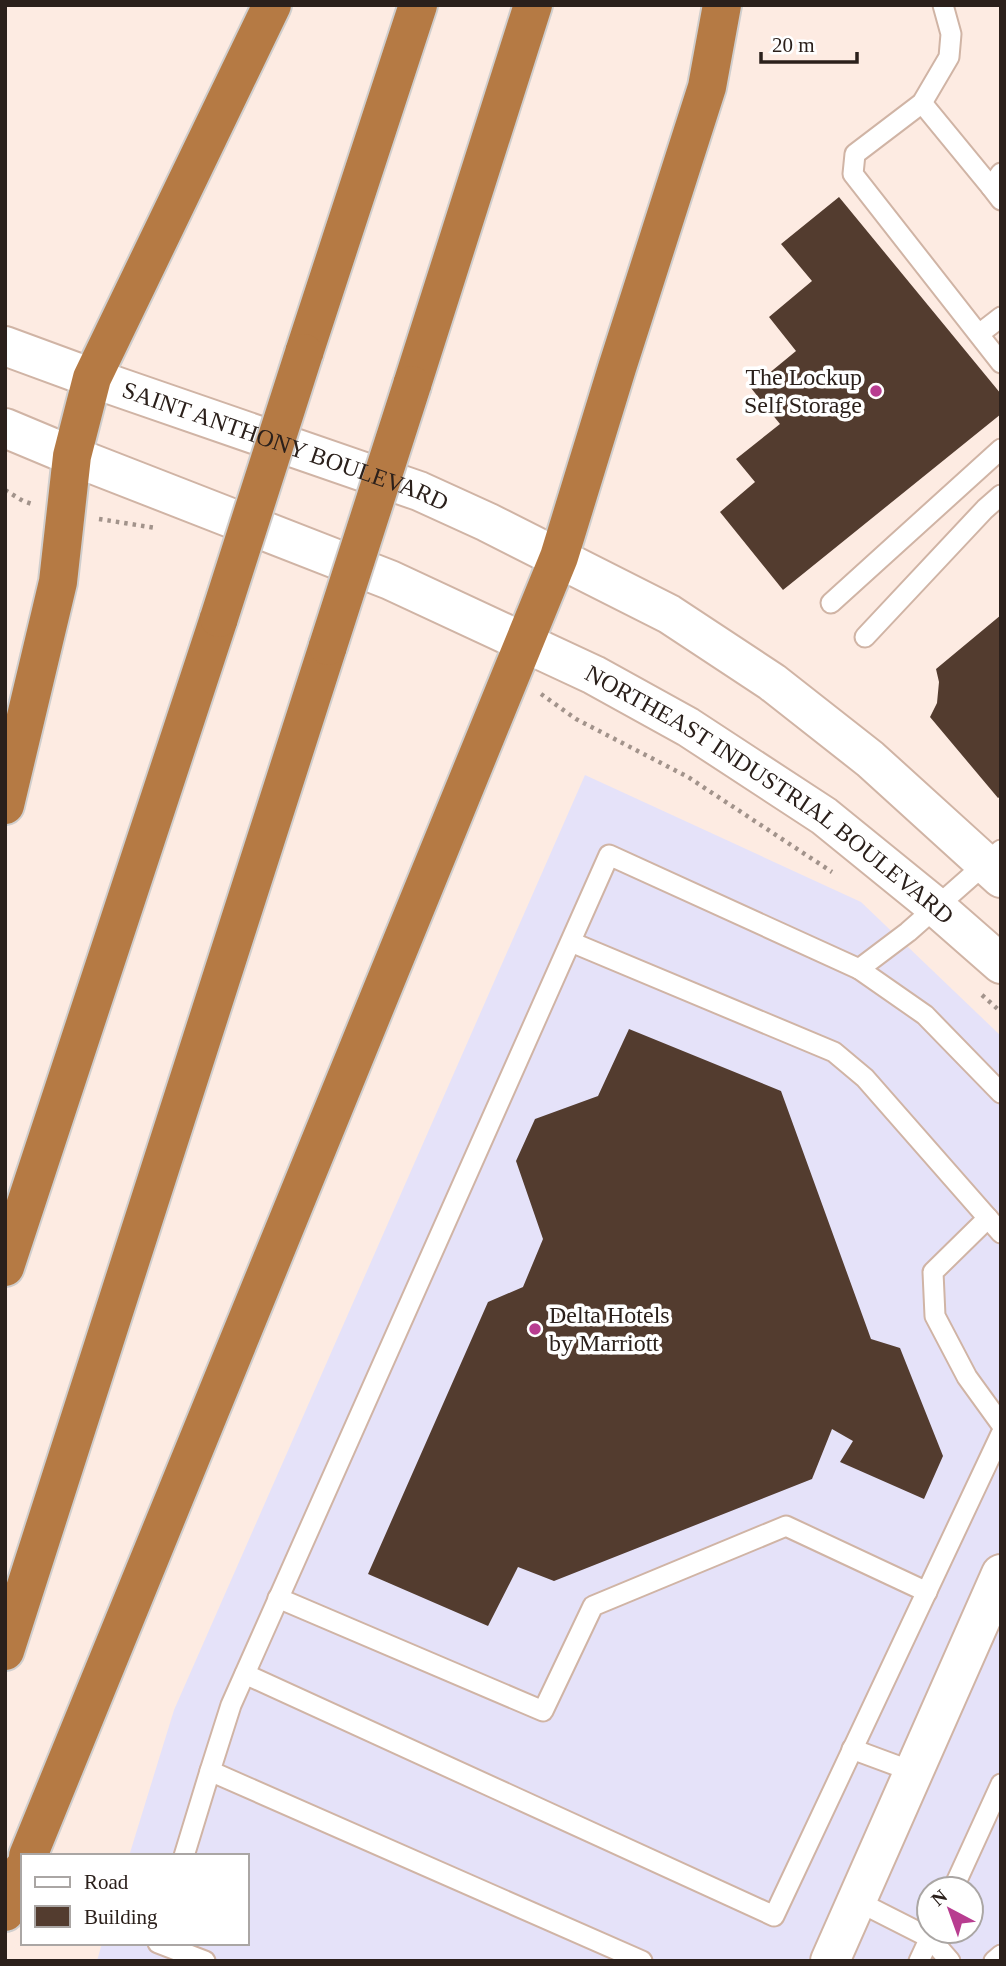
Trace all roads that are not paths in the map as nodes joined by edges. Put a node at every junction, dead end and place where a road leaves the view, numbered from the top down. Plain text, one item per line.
1 (272, 5) edge
2 (418, 5) edge
3 (533, 5) edge
4 (722, 5) edge
5 (943, 5) edge
6 (922, 103) junction
7 (997, 187) edge
8 (1001, 317) edge
9 (979, 334) junction
10 (5, 346) edge
11 (1001, 363) edge
12 (92, 378) junction
13 (5, 429) edge
14 (1001, 449) edge
15 (72, 456) junction
16 (1001, 495) edge
17 (559, 557) junction
18 (831, 603) dead end
19 (865, 638) dead end
20 (525, 643) junction
21 (5, 805) edge
22 (996, 864) edge
23 (936, 907) junction
24 (571, 942) junction
25 (859, 968) junction
26 (988, 977) edge
27 (1001, 1093) edge
28 (994, 1225) edge
29 (5, 1267) edge
30 (1001, 1424) edge
31 (1001, 1434) edge
32 (1001, 1574) edge
33 (927, 1592) junction
34 (278, 1598) junction
35 (5, 1651) edge
36 (245, 1674) junction
37 (852, 1749) junction
38 (210, 1771) junction
39 (914, 1772) junction
40 (1001, 1784) edge
41 (29, 1854) edge
42 (185, 1854) edge
43 (21, 1874) edge
44 (959, 1875) edge
45 (857, 1901) junction
46 (5, 1912) edge
47 (915, 1927) edge
48 (927, 1945) edge
49 (939, 1945) edge
50 (156, 1950) edge
51 (1001, 1955) edge
52 (205, 1961) edge
53 (642, 1961) edge
54 (830, 1961) edge
55 (919, 1961) edge
56 (950, 1961) edge
57 (995, 1961) edge

1 - 12 highway
2 - 29 highway, bridge
3 - 35 highway, bridge
4 - 17 highway
5 - 6 lane
6 - 7 lane
6 - 9 lane
8 - 9 lane
9 - 11 lane
10 - 12 main road, SAINT ANTHONY BOULEVARD
12 - 15 highway
12 - 17 main road, SAINT ANTHONY BOULEVARD
13 - 15 main road
14 - 18 lane
15 - 20 main road
15 - 21 highway
16 - 19 lane
17 - 20 highway
17 - 22 main road
20 - 23 main road, NORTHEAST INDUSTRIAL BOULEVARD
20 - 41 highway
22 - 23 lane
23 - 25 lane
23 - 26 main road, NORTHEAST INDUSTRIAL BOULEVARD
24 - 25 lane
24 - 28 lane
24 - 34 lane
25 - 27 lane
28 - 30 lane
31 - 33 lane
32 - 39 main road
33 - 34 lane
33 - 37 lane
34 - 36 lane
36 - 37 lane
36 - 38 lane
37 - 39 lane
38 - 42 lane
38 - 53 lane
39 - 45 main road
40 - 44 lane
43 - 46 highway
45 - 47 lane
45 - 54 main road
48 - 55 lane
49 - 56 lane
50 - 52 lane
51 - 57 lane

